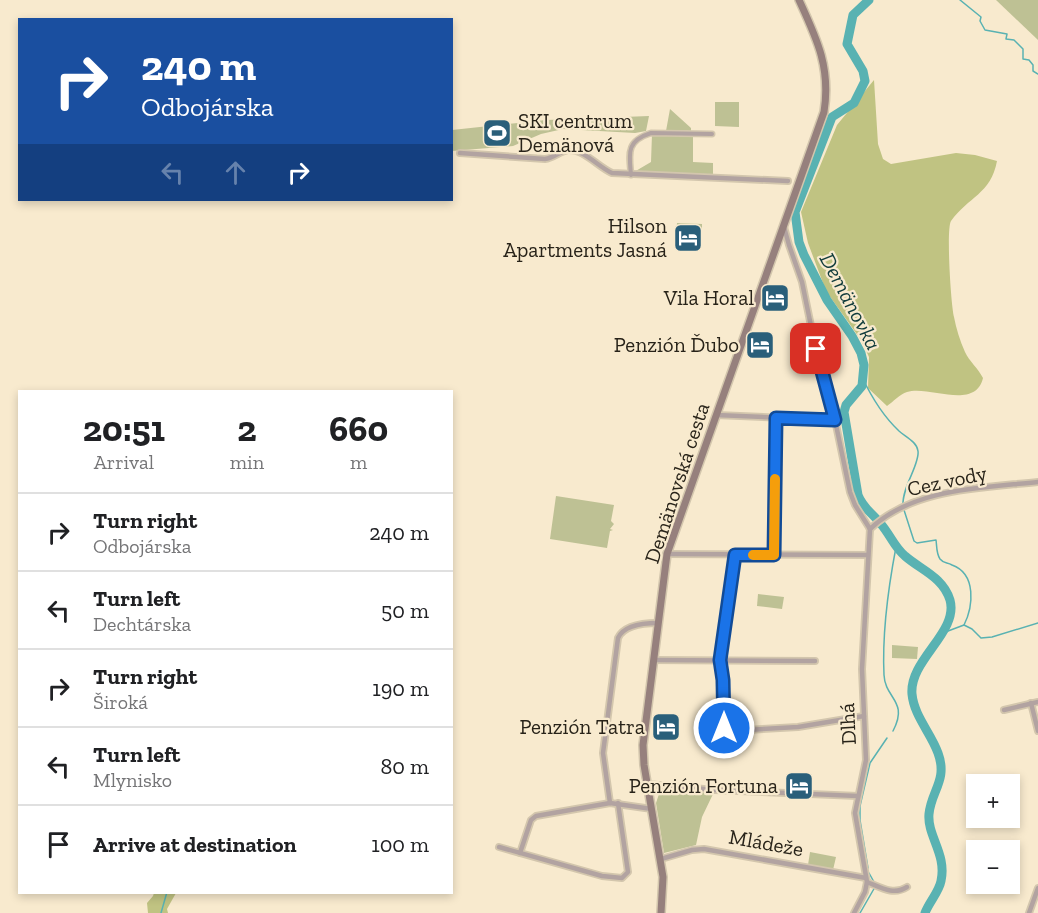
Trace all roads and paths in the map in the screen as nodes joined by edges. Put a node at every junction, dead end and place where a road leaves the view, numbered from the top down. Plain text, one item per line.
1 (799, 0) edge
2 (712, 134) dead end
3 (460, 153) dead end
4 (631, 174) junction
5 (788, 181) dead end
6 (784, 225) junction
7 (716, 415) junction
8 (776, 418) junction
9 (835, 420) junction
10 (1038, 482) edge
11 (870, 529) junction
12 (667, 554) junction
13 (735, 555) junction
14 (774, 555) junction
15 (868, 555) junction
16 (658, 623) junction
17 (653, 660) junction
18 (720, 660) junction
19 (815, 661) dead end
20 (1038, 702) edge
21 (1031, 703) junction
22 (1004, 710) dead end
23 (864, 716) junction
24 (1038, 731) edge
25 (647, 784) junction
26 (858, 795) junction
27 (610, 803) junction
28 (618, 803) junction
29 (651, 809) junction
30 (499, 847) dead end
31 (520, 853) junction
32 (661, 859) junction
33 (866, 880) junction
34 (907, 887) dead end
35 (1038, 888) edge
36 (661, 913) edge
37 (854, 913) edge
38 (1029, 913) edge

1 - 6 main road, Demänovská cesta
2 - 4 street
3 - 4 street
4 - 5 street
6 - 7 main road, Demänovská cesta
6 - 9 street
7 - 8 street
7 - 12 main road, Demänovská cesta
8 - 9 street
8 - 14 street
9 - 11 street
10 - 11 street, Cez vody
11 - 15 street, Dlhá
12 - 13 street
12 - 16 main road, Demänovská cesta
13 - 14 street
13 - 18 street
14 - 15 street
15 - 23 street, Dlhá
16 - 17 main road, Demänovská cesta
16 - 27 street
17 - 18 street
17 - 25 main road, Demänovská cesta
18 - 19 street
18 - 23 street
20 - 21 street
21 - 22 street
21 - 24 street
23 - 26 street, Dlhá
25 - 26 street
25 - 29 main road, Demänovská cesta
26 - 33 street, Dlhá
27 - 28 street
27 - 31 street
28 - 29 street
28 - 31 street
29 - 32 main road, Demänovská cesta
30 - 31 street
32 - 33 street, Mládeže
32 - 36 main road, Demänovská cesta
33 - 34 street, Mládeže
33 - 37 street
35 - 38 street

